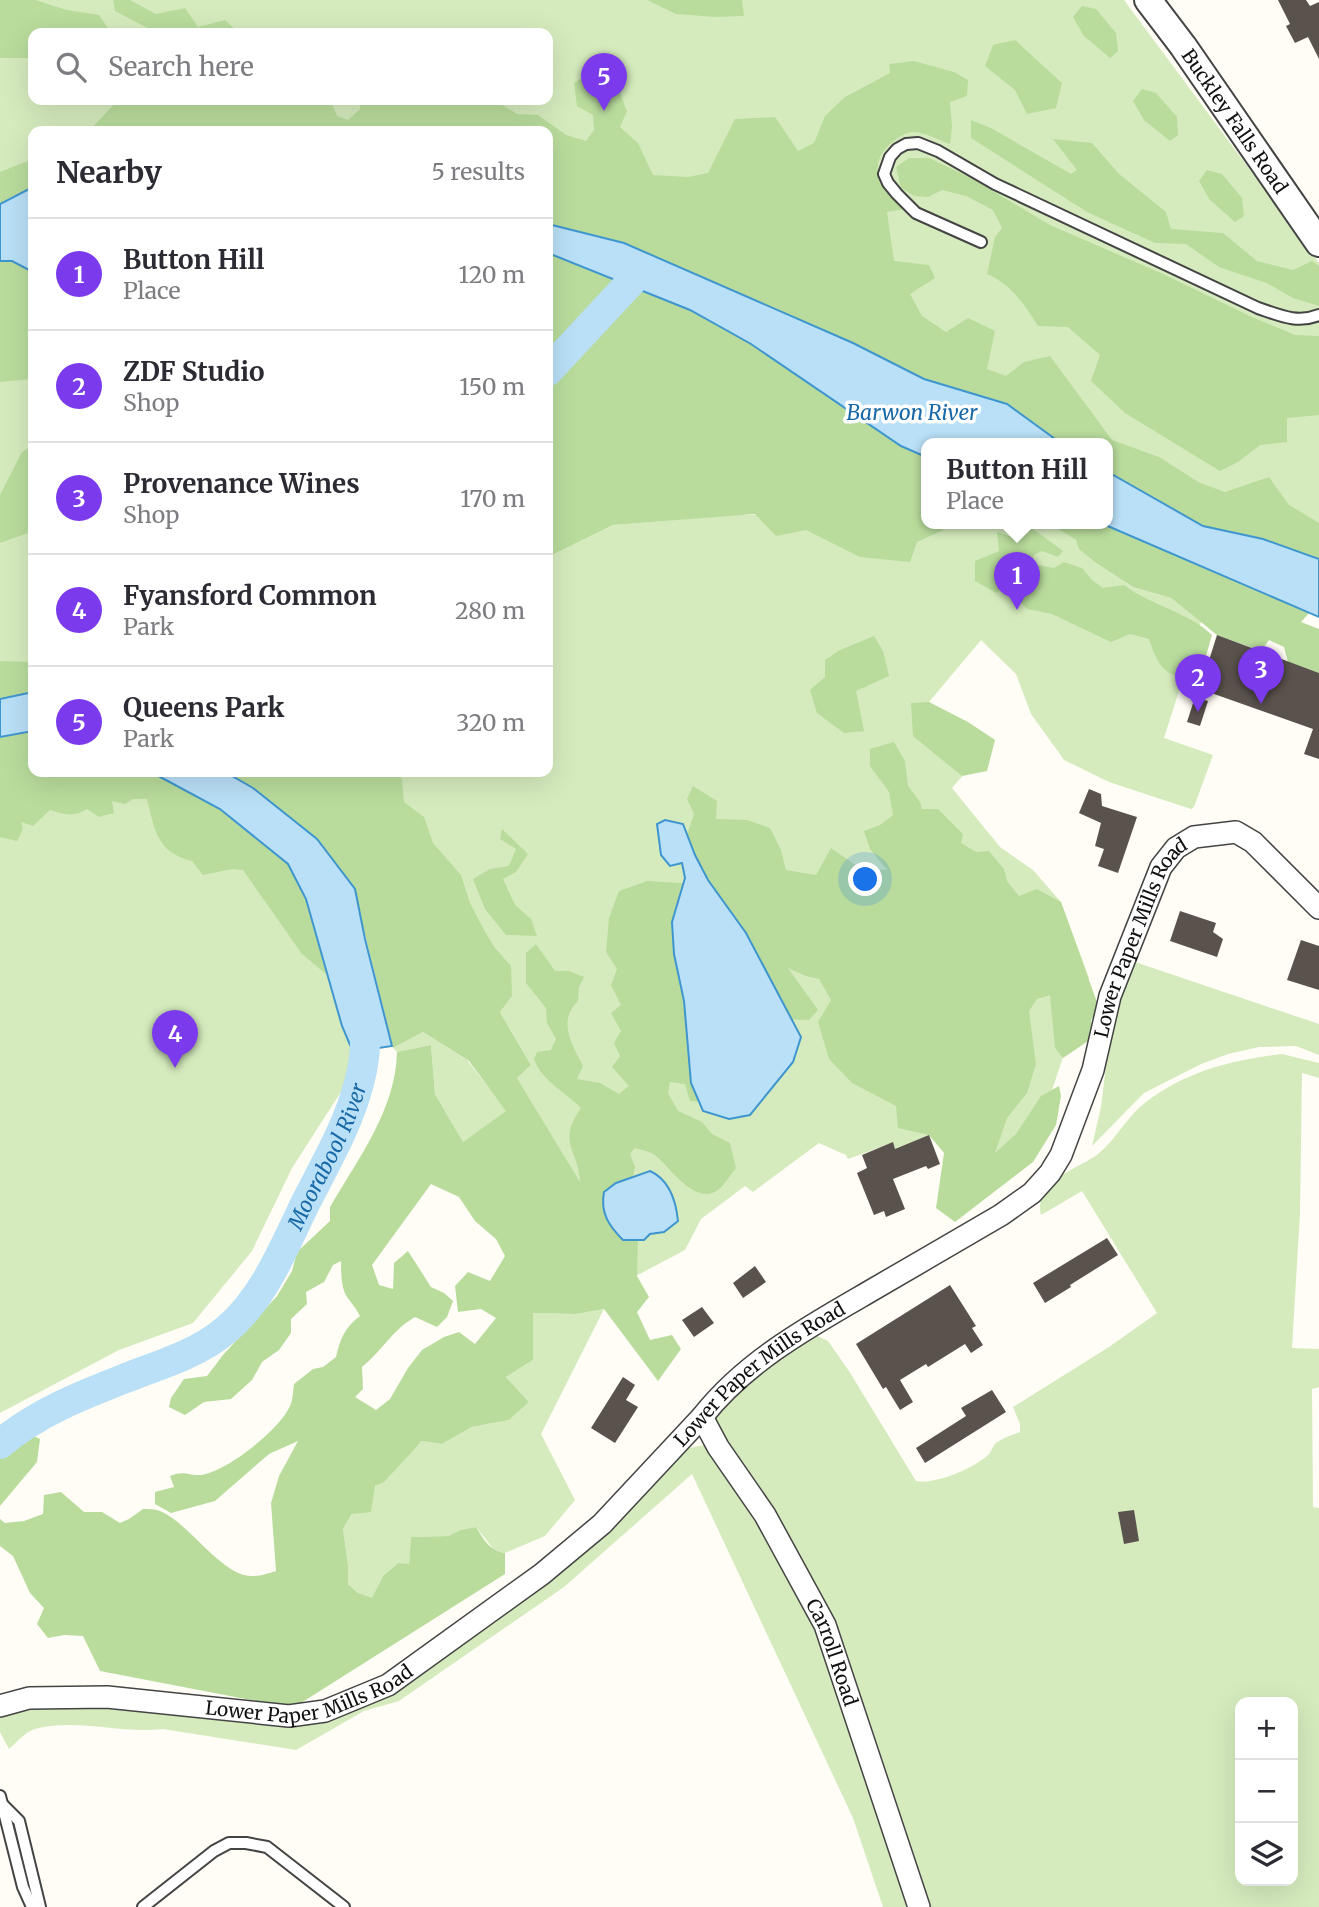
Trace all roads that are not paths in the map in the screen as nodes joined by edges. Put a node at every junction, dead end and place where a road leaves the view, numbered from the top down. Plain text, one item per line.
1 (1148, 0) edge
2 (981, 242) dead end
3 (1319, 243) edge
4 (1319, 315) edge
5 (1319, 908) edge
6 (702, 1417) junction
7 (0, 1706) edge
8 (1, 1800) edge
9 (32, 1907) edge
10 (40, 1907) edge
11 (143, 1907) edge
12 (344, 1907) edge
13 (919, 1907) edge

1 - 3 street, Buckley Falls Road
2 - 4 lane
5 - 6 street, Lower Paper Mills Road
6 - 7 street, Lower Paper Mills Road
6 - 13 street, Carroll Road
8 - 9 lane
8 - 10 lane
11 - 12 lane

